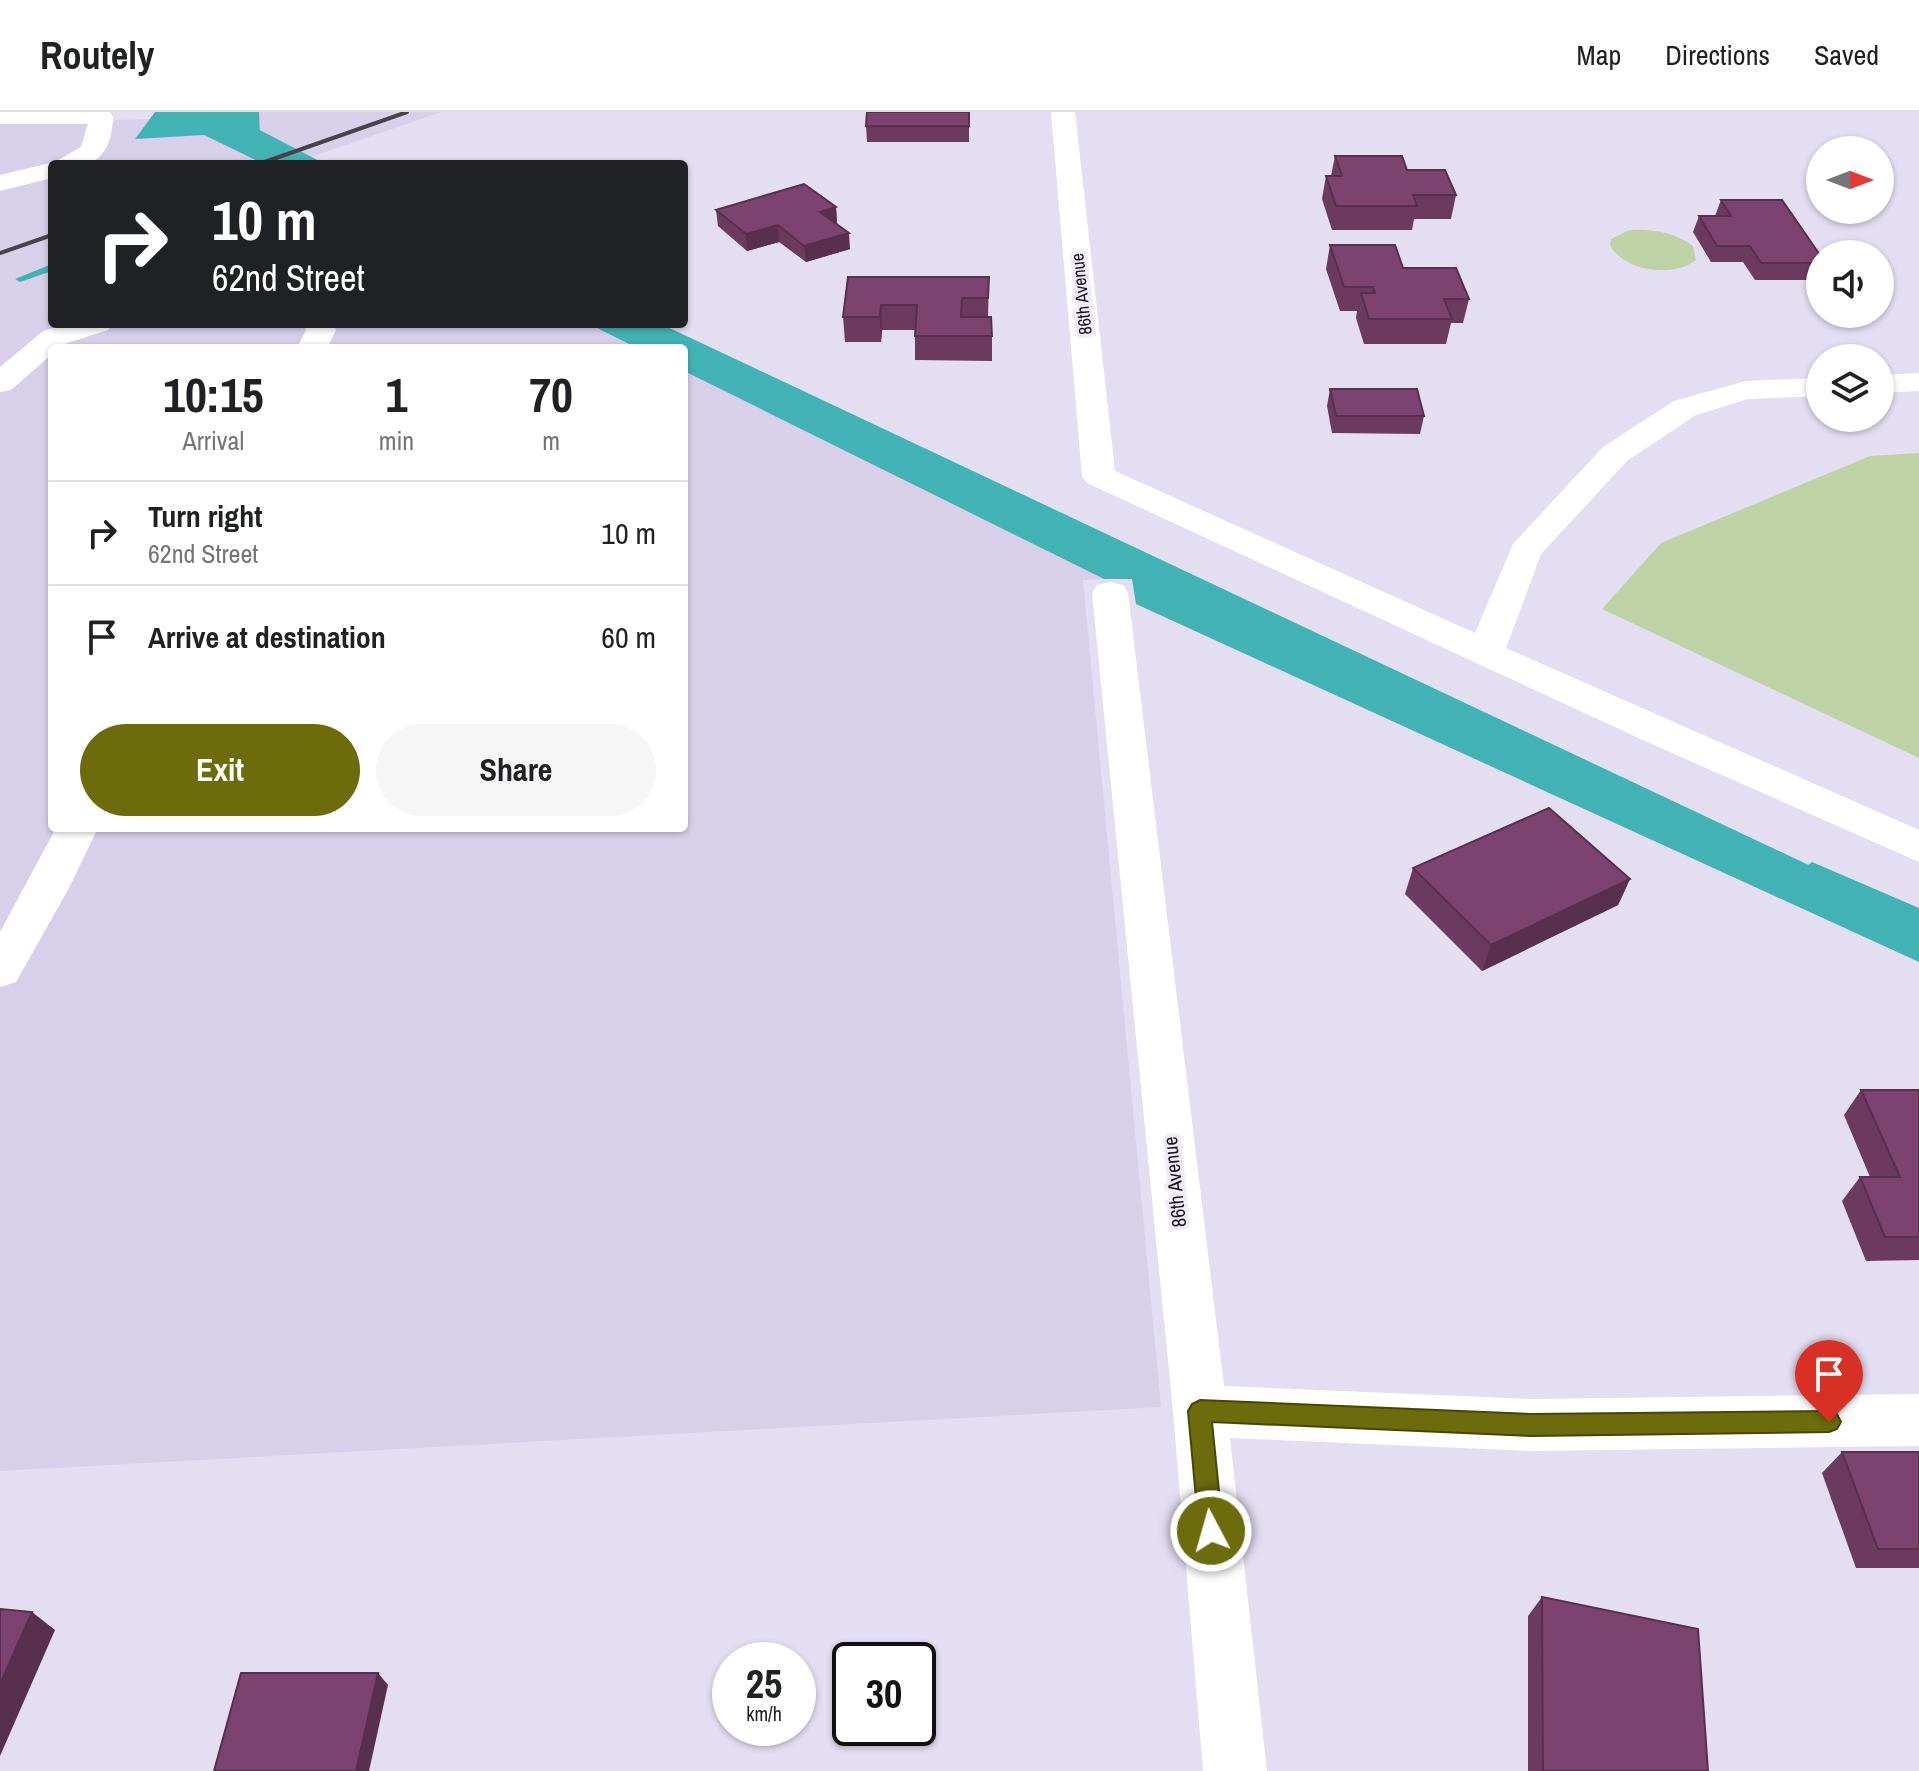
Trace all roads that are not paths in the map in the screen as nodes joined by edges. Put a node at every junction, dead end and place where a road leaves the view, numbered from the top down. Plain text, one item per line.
1 (1063, 112) edge
2 (103, 114) edge
3 (0, 117) edge
4 (78, 160) edge
5 (48, 170) edge
6 (0, 183) edge
7 (84, 328) edge
8 (1919, 382) edge
9 (0, 383) edge
10 (1894, 383) edge
11 (1806, 388) edge
12 (1110, 593) dead end
13 (1486, 652) junction
14 (74, 832) edge
15 (1919, 847) edge
16 (19, 905) edge
17 (0, 970) edge
18 (1200, 1411) junction
19 (1919, 1420) edge
20 (1235, 1771) edge

1 - 13 street, 86th Avenue
2 - 3 street
2 - 4 street
5 - 6 street
7 - 9 street
8 - 10 street
11 - 13 street
12 - 18 street, 86th Avenue
13 - 15 street
14 - 16 street
16 - 17 street
18 - 19 street
18 - 20 street, 86th Avenue

